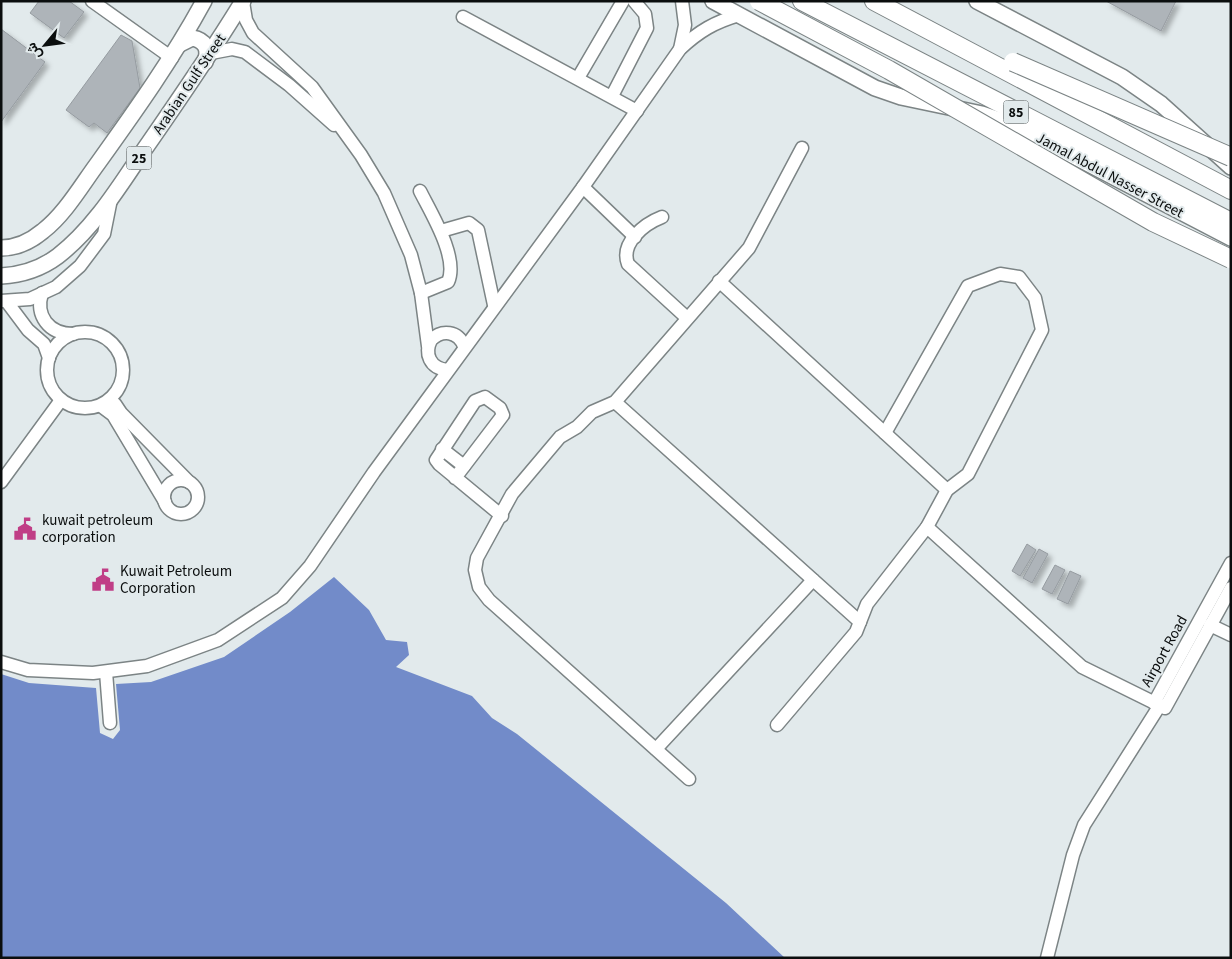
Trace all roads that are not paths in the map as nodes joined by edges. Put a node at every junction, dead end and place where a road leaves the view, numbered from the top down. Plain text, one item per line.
1 (92, 1) edge
2 (204, 1) edge
3 (243, 1) edge
4 (623, 1) edge
5 (634, 1) edge
6 (682, 1) edge
7 (713, 1) edge
8 (759, 1) edge
9 (802, 1) edge
10 (874, 1) edge
11 (977, 1) edge
12 (998, 1) edge
13 (739, 15) junction
14 (463, 17) dead end
15 (1011, 19) junction
16 (256, 37) junction
17 (945, 39) junction
18 (180, 44) junction
19 (680, 49) junction
20 (245, 52) junction
21 (172, 58) junction
22 (208, 58) junction
23 (578, 78) junction
24 (612, 96) junction
25 (637, 111) junction
26 (352, 142) junction
27 (802, 148) dead end
28 (1231, 156) edge
29 (1231, 167) edge
30 (583, 187) junction
31 (1231, 190) edge
32 (420, 191) dead end
33 (111, 198) junction
34 (662, 217) dead end
35 (1231, 222) edge
36 (441, 231) junction
37 (635, 237) junction
38 (1231, 238) edge
39 (1, 248) edge
40 (1231, 259) edge
41 (1, 276) edge
42 (719, 281) junction
43 (42, 293) junction
44 (421, 293) junction
45 (4, 301) edge
46 (494, 305) junction
47 (424, 318) junction
48 (687, 318) junction
49 (479, 326) junction
50 (447, 333) junction
51 (73, 334) junction
52 (428, 346) junction
53 (464, 346) junction
54 (49, 358) junction
55 (447, 370) junction
56 (113, 397) junction
57 (61, 400) junction
58 (615, 402) junction
59 (101, 406) junction
60 (885, 433) junction
61 (442, 449) junction
62 (464, 466) junction
63 (455, 478) junction
64 (1, 482) edge
65 (189, 482) junction
66 (947, 490) junction
67 (165, 502) junction
68 (502, 516) junction
69 (927, 527) junction
70 (1231, 563) edge
71 (812, 580) junction
72 (1231, 588) edge
73 (860, 622) junction
74 (1210, 625) junction
75 (1231, 635) edge
76 (1, 662) edge
77 (106, 672) junction
78 (1157, 704) junction
79 (110, 723) dead end
80 (777, 725) dead end
81 (656, 749) junction
82 (689, 779) dead end
83 (1047, 958) edge

1 - 21 street
2 - 18 main road, Arabian Gulf Street / 25
3 - 16 street
3 - 22 main road, Arabian Gulf Street / 25
4 - 23 street
5 - 24 street
6 - 19 street
7 - 13 main road, Jamal Abdul Nasser Street
8 - 40 highway, bridge
9 - 35 highway, Jamal Abdul Nasser Street / 85
10 - 17 highway, 85
11 - 15 main road
12 - 15 street
13 - 19 street
13 - 38 main road, Jamal Abdul Nasser Street
14 - 23 street
15 - 29 main road
16 - 20 street
16 - 26 street
17 - 28 highway, bridge
17 - 31 highway, 85
18 - 21 main road, Arabian Gulf Street / 25
18 - 22 main road
19 - 25 street
20 - 22 street
20 - 26 street
21 - 39 main road, Arabian Gulf Street / 25
22 - 33 main road, Arabian Gulf Street / 25
23 - 24 street
24 - 25 street
25 - 30 street
26 - 44 street
27 - 42 street
30 - 37 street
30 - 46 street
32 - 36 street
33 - 41 main road, Arabian Gulf Street / 25
33 - 43 street
34 - 37 street
36 - 44 street
36 - 46 street
37 - 48 street
42 - 48 street
42 - 60 street
43 - 45 street
43 - 51 street
44 - 47 street
45 - 54 street
46 - 49 street
47 - 50 street
47 - 52 street
48 - 58 street
49 - 50 street
49 - 53 street
50 - 52 street
50 - 53 street
51 - 54 street
51 - 56 street
52 - 55 street
53 - 55 street
54 - 57 street
55 - 77 street
56 - 59 street
56 - 65 street
57 - 59 street
57 - 64 street
58 - 68 street
58 - 71 street
59 - 67 street
60 - 66 street
60 - 66 street
61 - 62 street
61 - 62 street
61 - 63 street
62 - 63 street
63 - 68 street
65 - 67 street
65 - 67 street
66 - 69 street
68 - 81 street
69 - 73 street
69 - 78 street
70 - 78 street, Airport Road
71 - 73 street
71 - 81 street
72 - 74 street, Airport Road
73 - 80 street
74 - 75 street
74 - 78 street, Airport Road
76 - 77 street
77 - 79 street
78 - 83 street
81 - 82 street

